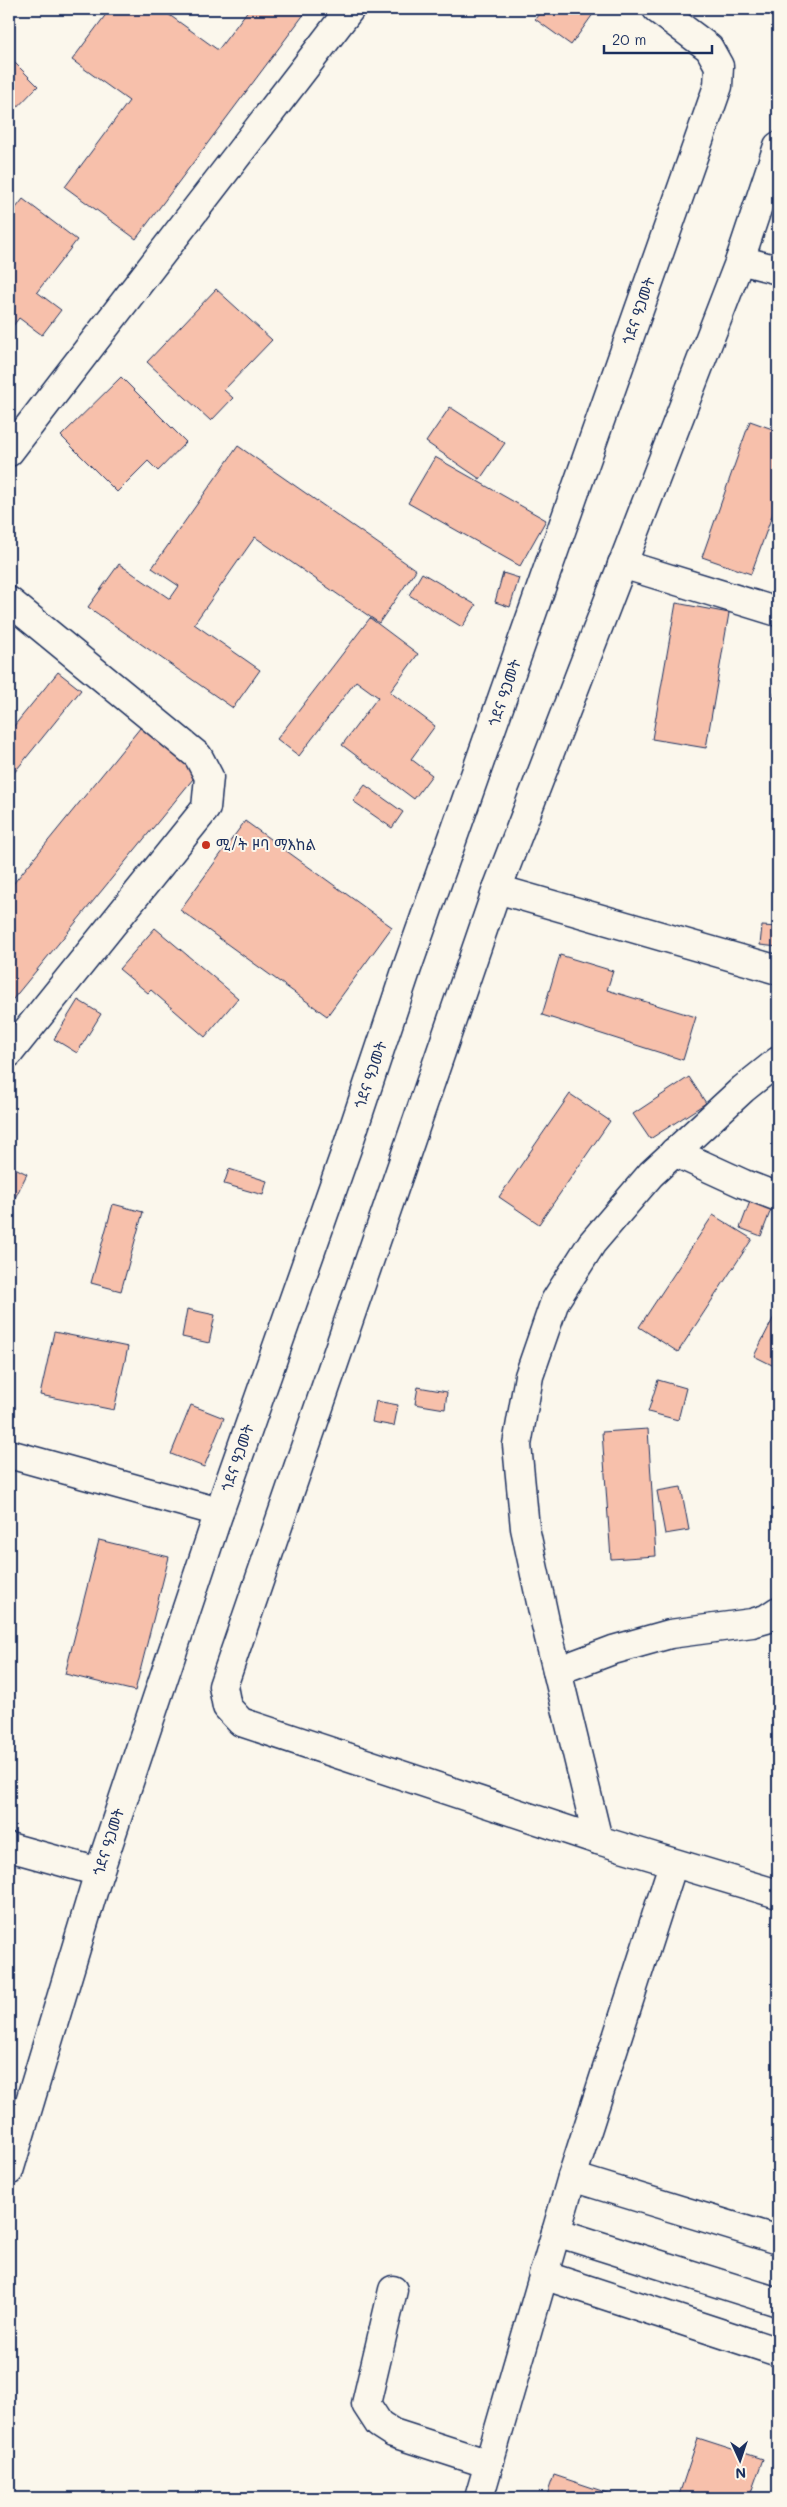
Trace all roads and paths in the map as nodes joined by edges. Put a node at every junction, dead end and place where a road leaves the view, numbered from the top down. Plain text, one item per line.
1 (350, 9) edge
2 (657, 9) edge
3 (778, 146) edge
4 (740, 260) junction
5 (778, 270) edge
6 (9, 452) edge
7 (622, 564) junction
8 (9, 601) edge
9 (778, 612) edge
10 (497, 889) junction
11 (778, 970) edge
12 (9, 1053) edge
13 (778, 1061) edge
14 (674, 1152) junction
15 (778, 1197) edge
16 (9, 1454) edge
17 (219, 1512) junction
18 (778, 1610) edge
19 (557, 1671) junction
20 (598, 1840) junction
21 (9, 1847) edge
22 (673, 1864) junction
23 (99, 1872) junction
24 (778, 1894) edge
25 (9, 2171) edge
26 (572, 2177) junction
27 (556, 2232) junction
28 (778, 2240) edge
29 (543, 2275) junction
30 (393, 2290) dead end
31 (778, 2302) edge
32 (778, 2352) edge
33 (489, 2464) junction
34 (479, 2498) edge

1 - 6 street
2 - 17 street, ጎደና ዓጋመት
3 - 4 street
4 - 5 street
4 - 7 street
7 - 9 street
7 - 10 street
8 - 12 street
10 - 11 street
10 - 20 street
13 - 14 street
14 - 15 street
14 - 19 street
16 - 17 street
17 - 23 street, ጎደና ዓጋመት
18 - 19 street
19 - 20 street
20 - 22 street
21 - 23 street
22 - 24 street
22 - 26 street
23 - 25 street, ጎደና ዓጋመት
26 - 27 street
26 - 28 street
27 - 29 street
27 - 31 street
29 - 32 street
29 - 33 street
30 - 33 street
33 - 34 street

